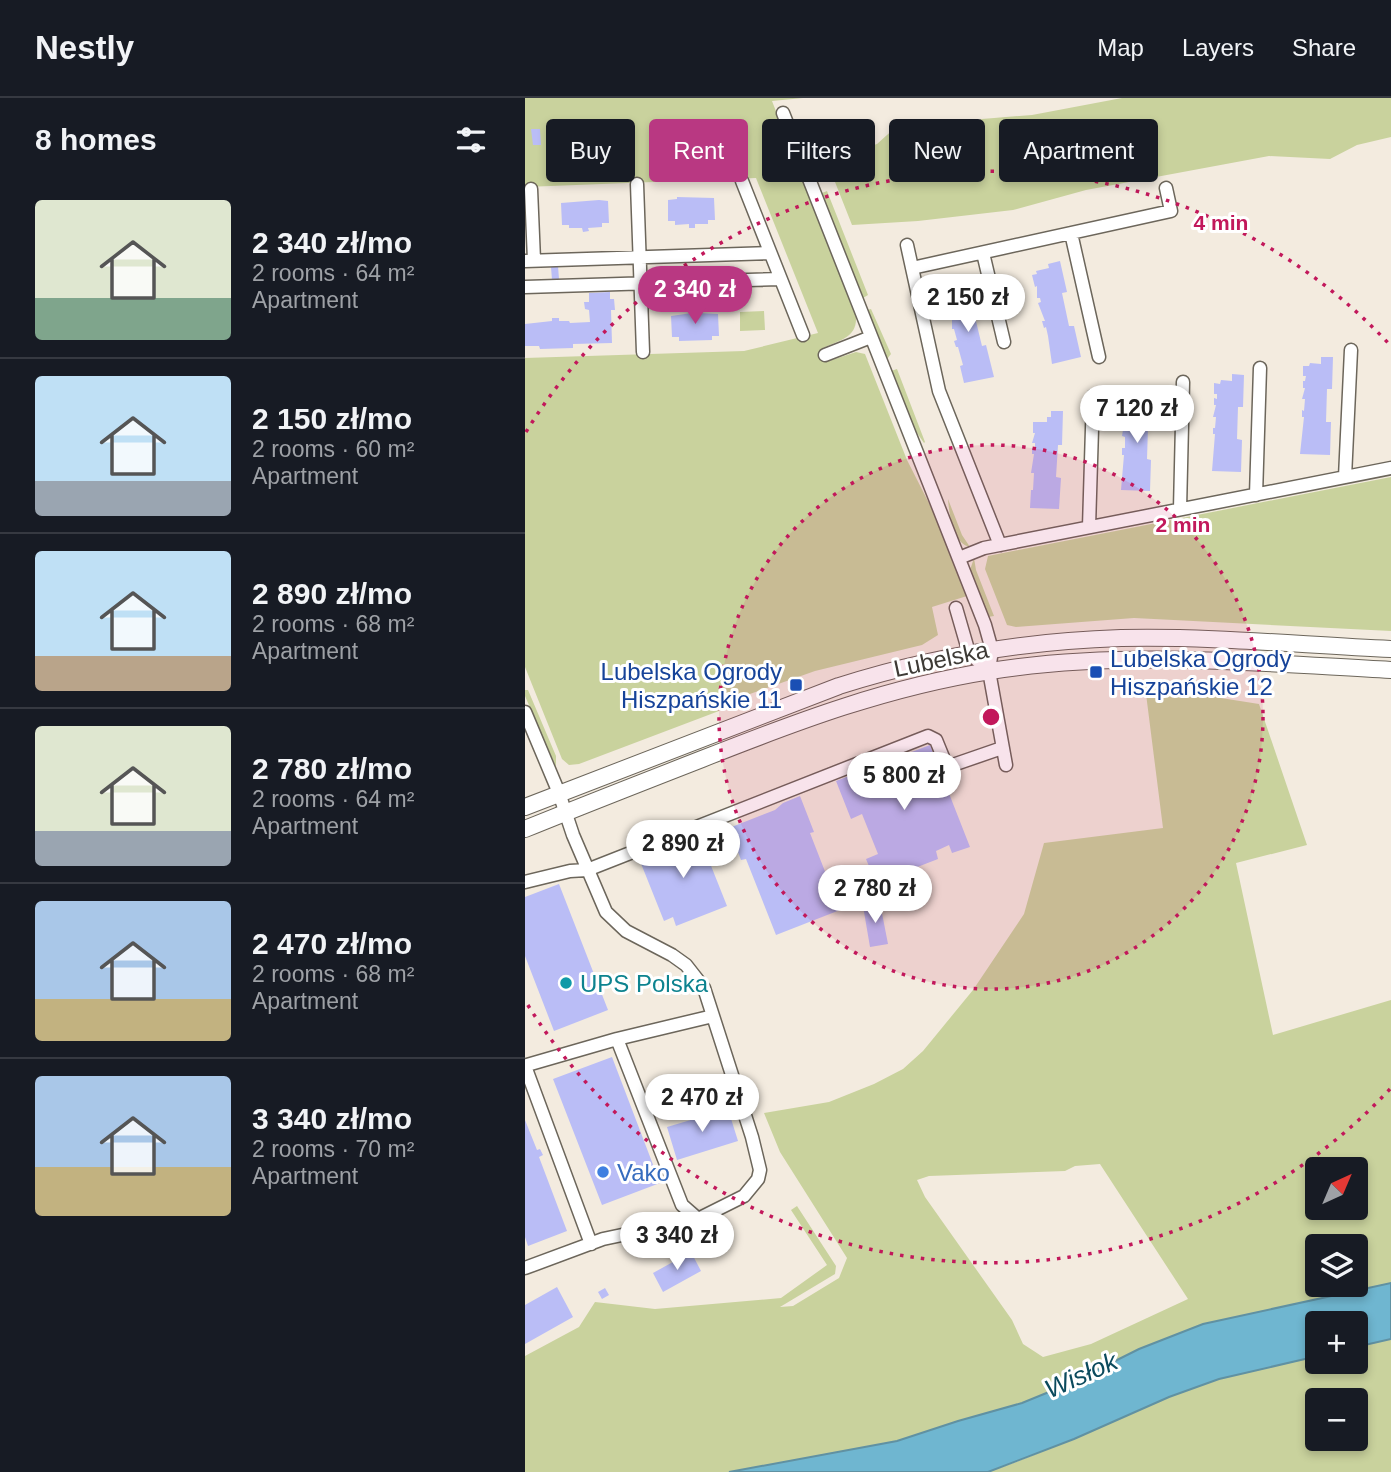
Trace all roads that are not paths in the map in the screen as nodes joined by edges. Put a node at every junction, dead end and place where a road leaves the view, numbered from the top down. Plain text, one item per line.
1 (783, 113) dead end
2 (785, 119) edge
3 (742, 182) edge
4 (811, 182) edge
5 (637, 184) dead end
6 (1166, 188) dead end
7 (531, 189) dead end
8 (1070, 233) junction
9 (907, 245) dead end
10 (770, 253) junction
11 (983, 253) junction
12 (639, 257) junction
13 (529, 261) edge
14 (912, 268) junction
15 (781, 279) junction
16 (640, 283) junction
17 (525, 288) edge
18 (803, 335) dead end
19 (871, 337) junction
20 (1004, 342) dead end
21 (1350, 350) dead end
22 (643, 352) dead end
23 (825, 355) dead end
24 (1099, 357) dead end
25 (1260, 368) dead end
26 (1183, 382) dead end
27 (1093, 396) dead end
28 (1391, 468) edge
29 (1345, 477) junction
30 (1256, 495) junction
31 (1180, 509) junction
32 (1089, 527) junction
33 (1000, 545) junction
34 (958, 558) junction
35 (956, 608) dead end
36 (1391, 649) edge
37 (992, 650) junction
38 (969, 653) junction
39 (1391, 670) edge
40 (989, 671) junction
41 (525, 712) edge
42 (753, 717) junction
43 (761, 736) junction
44 (1002, 748) junction
45 (1006, 765) dead end
46 (559, 793) junction
47 (525, 807) edge
48 (565, 813) junction
49 (525, 829) edge
50 (587, 870) junction
51 (525, 882) edge
52 (713, 1016) junction
53 (617, 1039) junction
54 (526, 1065) edge
55 (698, 1219) junction
56 (591, 1244) junction
57 (525, 1268) edge

1 - 2 street
3 - 10 street
4 - 19 street
5 - 12 street
6 - 8 street
7 - 13 street
8 - 11 street
8 - 24 street
9 - 14 street
10 - 12 street
10 - 15 street
11 - 14 street
11 - 20 street
12 - 13 street
12 - 16 street
14 - 33 street
15 - 16 street
15 - 18 street
16 - 17 street
16 - 22 street
19 - 23 street
19 - 34 street
21 - 29 street
25 - 30 street
26 - 31 street
27 - 32 street
28 - 29 street
29 - 30 street
30 - 31 street
31 - 32 street
32 - 33 street
33 - 34 street
34 - 37 street
35 - 38 street
36 - 37 main road, Lubelska
37 - 38 main road, Lubelska
37 - 40 street
38 - 40 street
38 - 42 main road, Lubelska
39 - 40 main road, Lubelska
40 - 43 main road, Lubelska
40 - 44 street
41 - 46 street
42 - 43 main road
42 - 46 main road, Lubelska
43 - 48 main road, Lubelska
44 - 45 street
44 - 50 street
46 - 47 main road, Lubelska
46 - 48 street
48 - 49 main road, Lubelska
48 - 50 street
50 - 51 street
50 - 52 street
52 - 53 street
52 - 55 street
53 - 54 street
53 - 55 street
54 - 56 street
55 - 56 street
56 - 57 street

